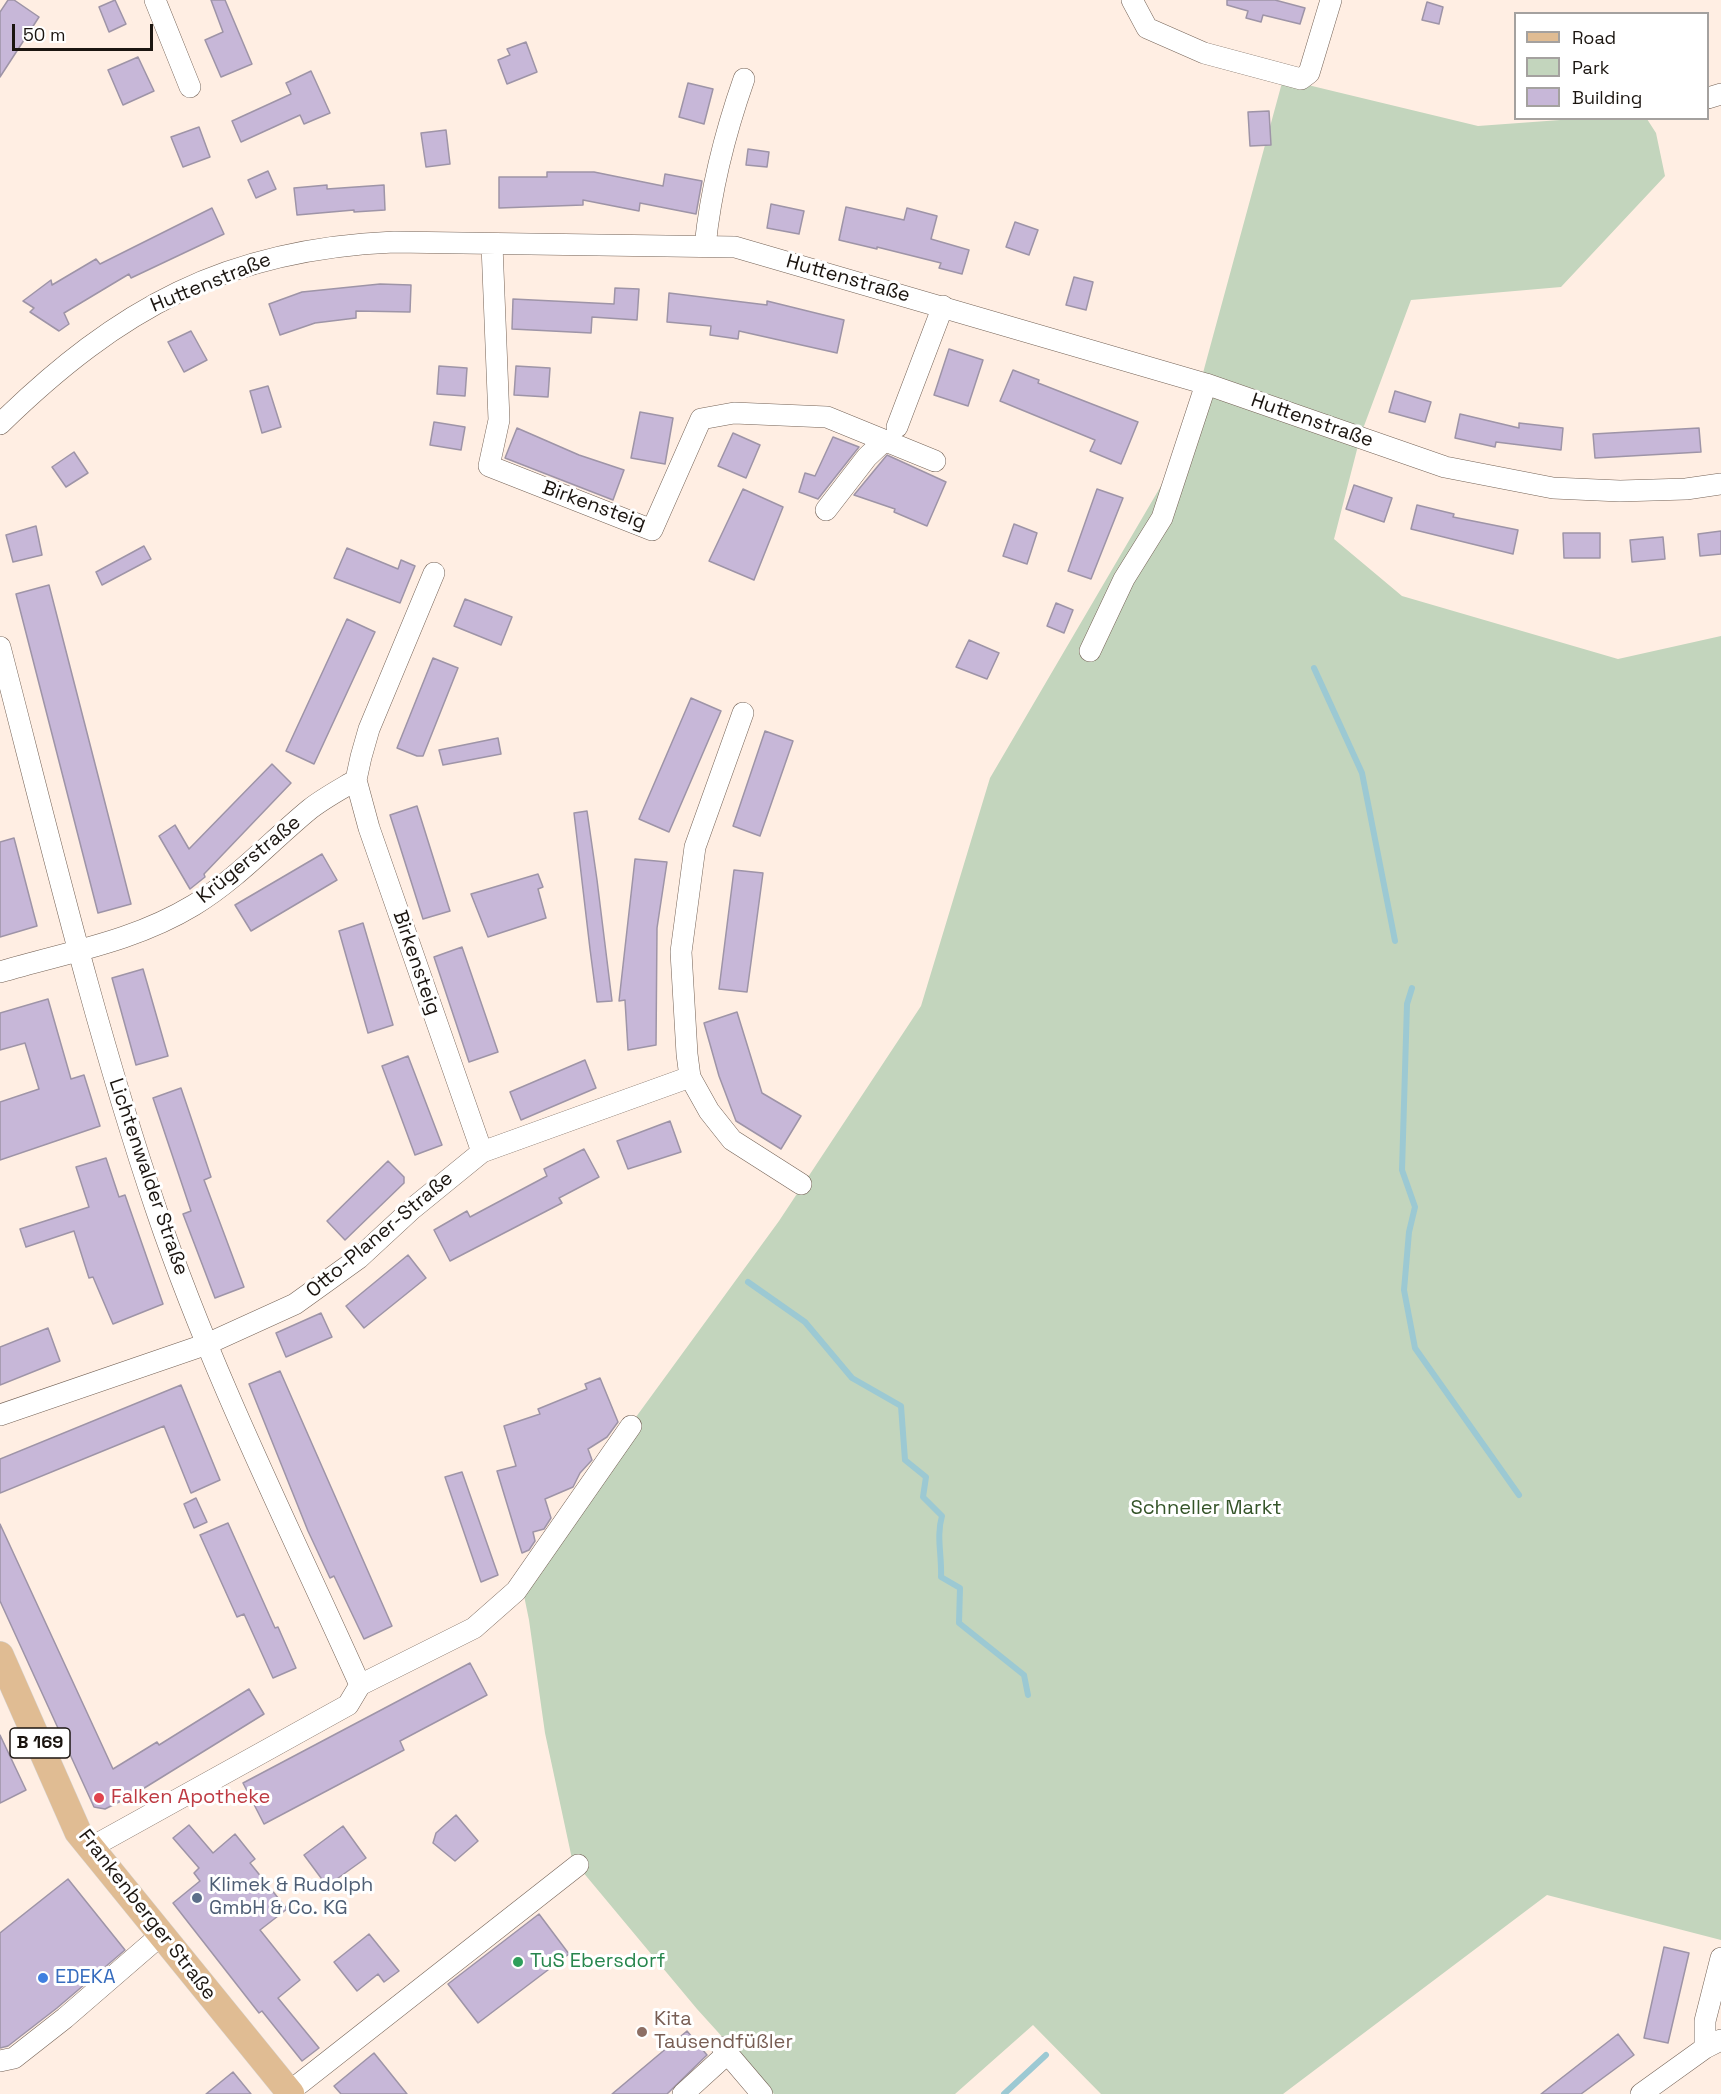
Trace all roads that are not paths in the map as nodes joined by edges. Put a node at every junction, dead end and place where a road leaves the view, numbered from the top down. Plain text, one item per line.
1 (155, 0) edge
2 (1132, 0) edge
3 (1331, 0) edge
4 (744, 79) dead end
5 (190, 87) dead end
6 (492, 245) junction
7 (705, 246) junction
8 (943, 306) junction
9 (1206, 384) junction
10 (0, 424) edge
11 (891, 434) junction
12 (935, 460) dead end
13 (1721, 484) edge
14 (826, 510) dead end
15 (435, 573) dead end
16 (0, 646) edge
17 (1090, 651) dead end
18 (743, 713) dead end
19 (356, 780) junction
20 (79, 952) junction
21 (0, 972) edge
22 (690, 1077) junction
23 (482, 1152) junction
24 (801, 1184) dead end
25 (207, 1344) junction
26 (0, 1415) edge
27 (631, 1426) dead end
28 (0, 1655) edge
29 (360, 1684) junction
30 (90, 1848) junction
31 (578, 1865) dead end
32 (161, 1935) junction
33 (1721, 1958) edge
34 (1713, 2044) edge
35 (0, 2061) edge
36 (290, 2093) edge
37 (683, 2094) edge
38 (762, 2094) edge
39 (1641, 2094) edge

1 - 5 street
2 - 3 street
4 - 7 street
6 - 7 street, Huttenstraße
6 - 10 street, Huttenstraße
6 - 11 street, Birkensteig
7 - 8 street, Huttenstraße
8 - 9 street, Huttenstraße
8 - 11 street
9 - 13 street, Huttenstraße
9 - 17 street
11 - 12 street, Birkensteig
11 - 14 street
15 - 19 street, Birkensteig
16 - 20 street, Lichtenwalder Straße
18 - 22 street
19 - 20 street, Krügerstraße
19 - 23 street, Birkensteig
20 - 21 street, Krügerstraße
20 - 25 street, Lichtenwalder Straße
22 - 23 street, Otto-Planer-Straße
22 - 24 street
23 - 25 street, Otto-Planer-Straße
25 - 26 street, Otto-Planer-Straße
25 - 29 street, Lichtenwalder Straße
27 - 29 street
28 - 30 main road, Frankenberger Straße / B 169
29 - 30 street
30 - 32 main road, Frankenberger Straße
31 - 36 street
32 - 35 street
32 - 36 main road, Frankenberger Straße
33 - 34 street
34 - 39 street
37 - 38 street

